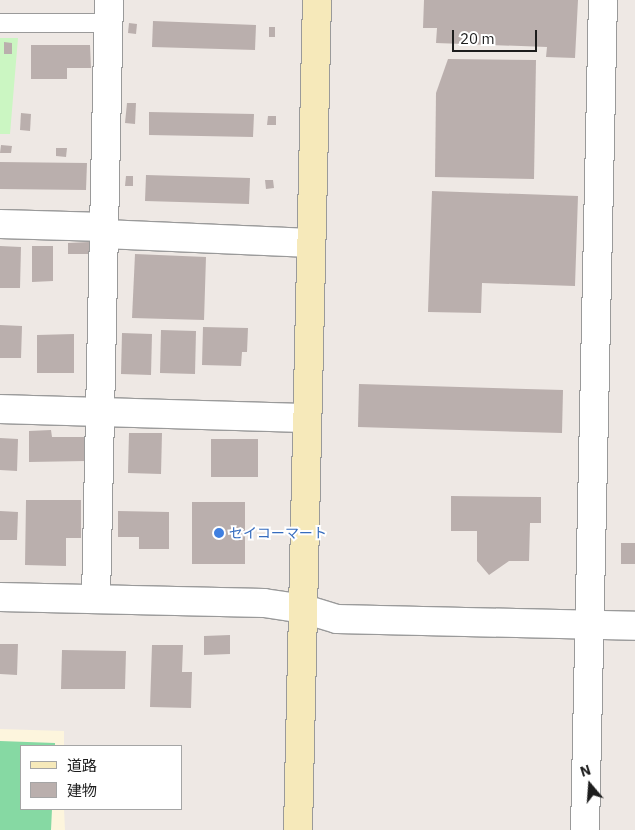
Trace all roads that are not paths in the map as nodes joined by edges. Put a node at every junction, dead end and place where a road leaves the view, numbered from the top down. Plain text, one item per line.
1 (317, 0) edge
2 (603, 0) edge
3 (109, 12) edge
4 (0, 23) edge
5 (0, 224) edge
6 (104, 230) junction
7 (311, 243) junction
8 (0, 409) edge
9 (100, 411) junction
10 (307, 418) junction
11 (0, 597) edge
12 (96, 600) junction
13 (304, 609) junction
14 (590, 625) junction
15 (635, 626) edge
16 (298, 830) edge
17 (585, 830) edge

1 - 7 street
2 - 14 street
3 - 4 lane
3 - 6 street
5 - 6 street
6 - 7 street
6 - 9 street
7 - 10 street
8 - 9 street
9 - 10 street
9 - 12 street
10 - 13 street
11 - 12 street
12 - 13 street
13 - 14 street
13 - 16 street
14 - 15 street
14 - 17 street

